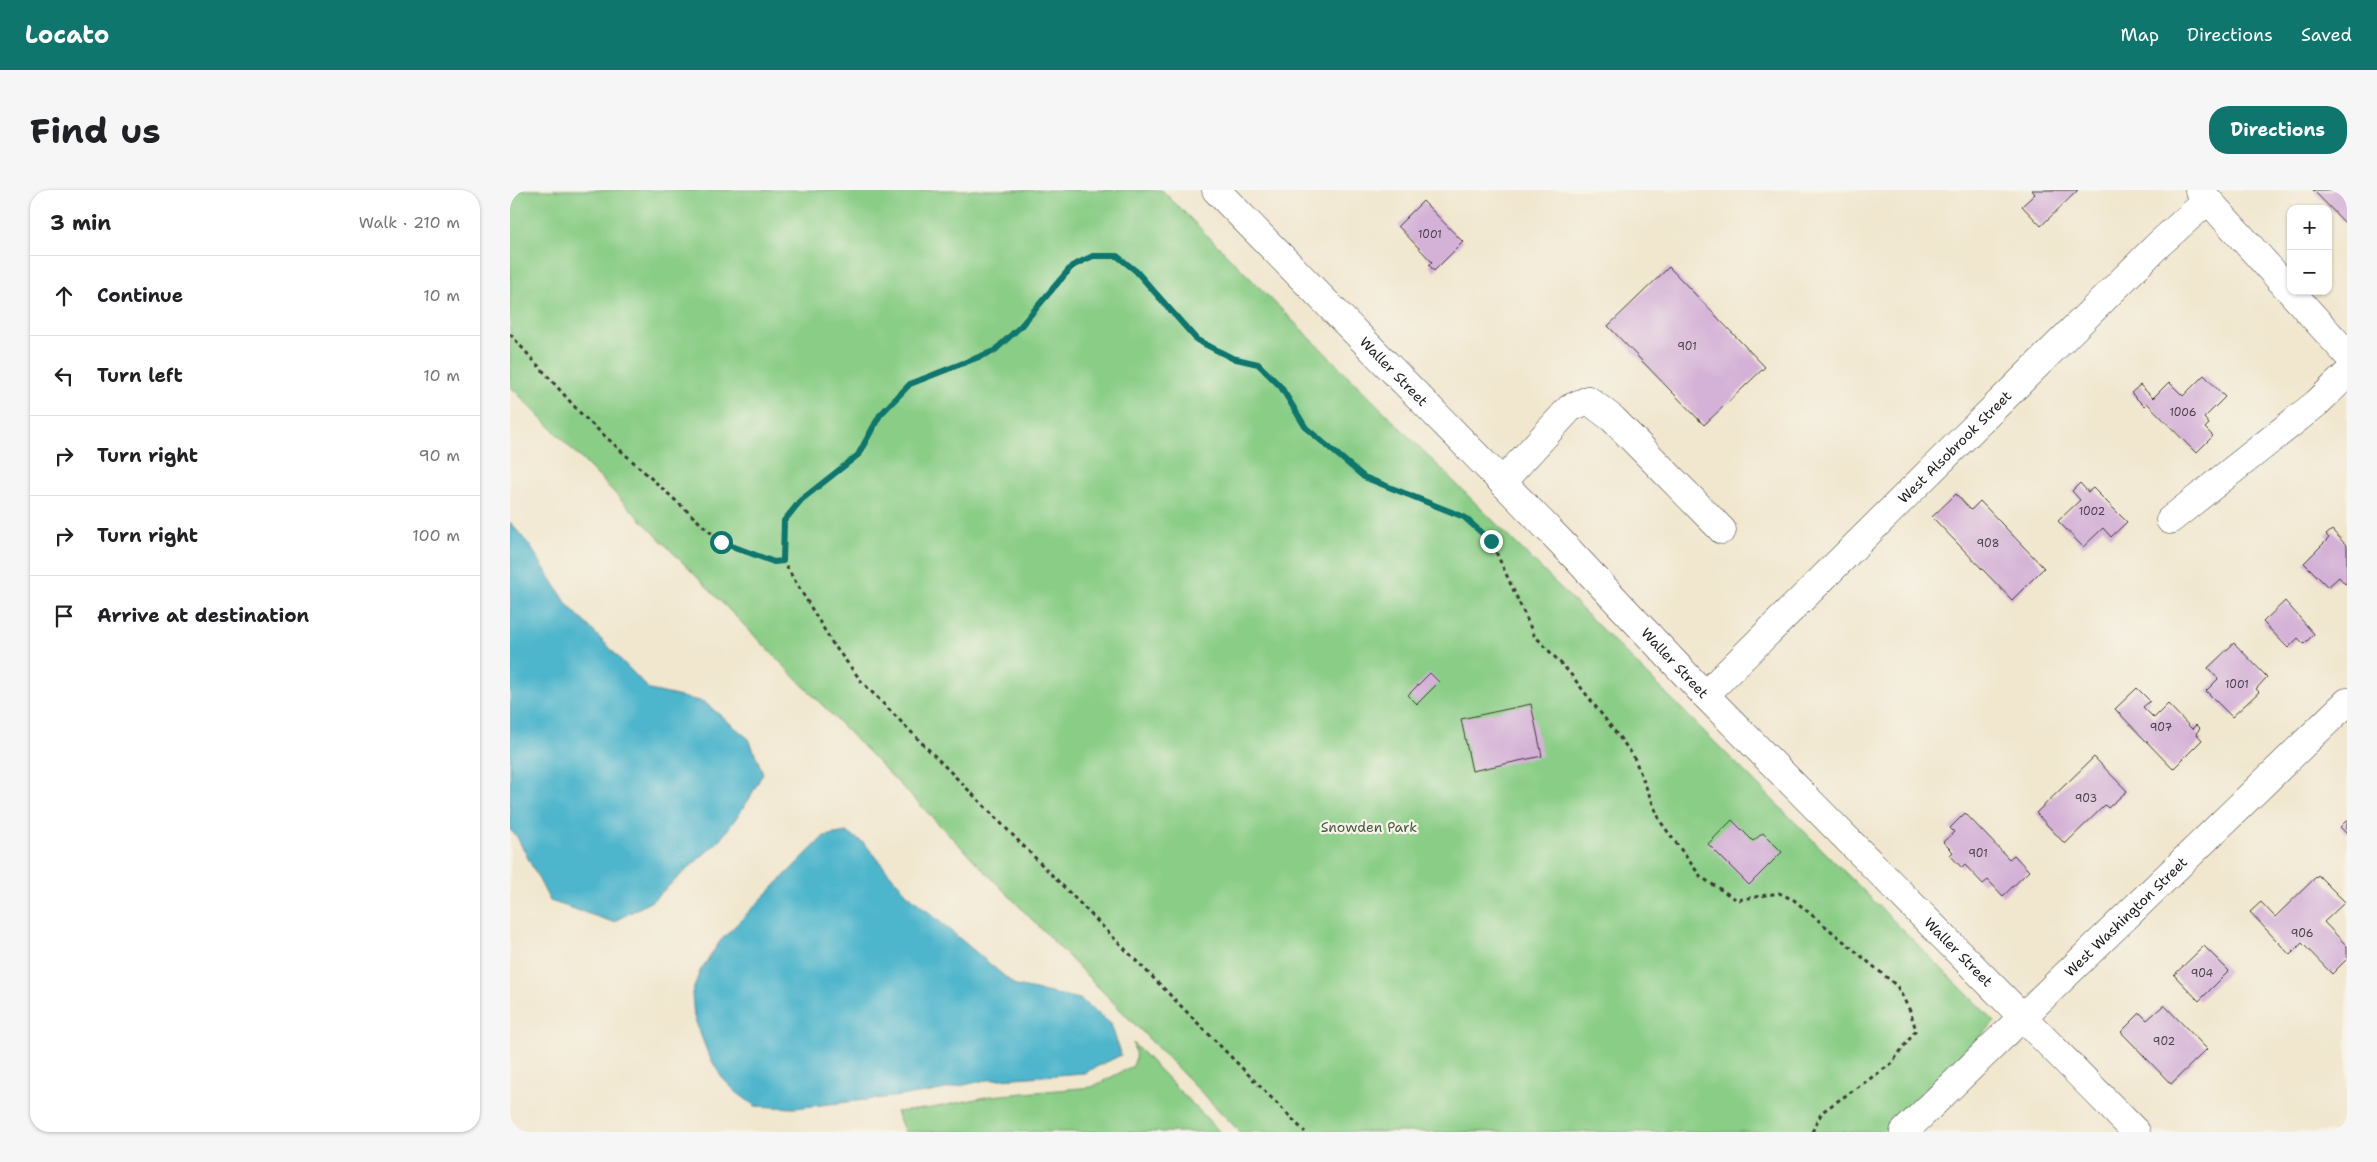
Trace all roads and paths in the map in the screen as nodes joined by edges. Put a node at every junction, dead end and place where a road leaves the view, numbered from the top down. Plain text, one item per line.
1 (1216, 190) edge
2 (2203, 195) edge
3 (510, 334) edge
4 (2347, 354) edge
5 (2347, 374) edge
6 (1502, 482) junction
7 (2170, 520) dead end
8 (1722, 530) dead end
9 (783, 561) junction
10 (1705, 695) junction
11 (2347, 702) edge
12 (2023, 1016) junction
13 (1305, 1132) edge
14 (1812, 1132) edge
15 (1904, 1132) edge
16 (2136, 1132) edge

1 - 6 street, Waller Street
2 - 4 street
2 - 10 street, West Alsobrook Street
3 - 9 path
5 - 7 street
6 - 8 street
6 - 10 street, Waller Street
9 - 13 path
9 - 14 path
10 - 12 street, Waller Street
11 - 12 street, West Washington Street
12 - 15 street, West Washington Street
12 - 16 street, Waller Street

